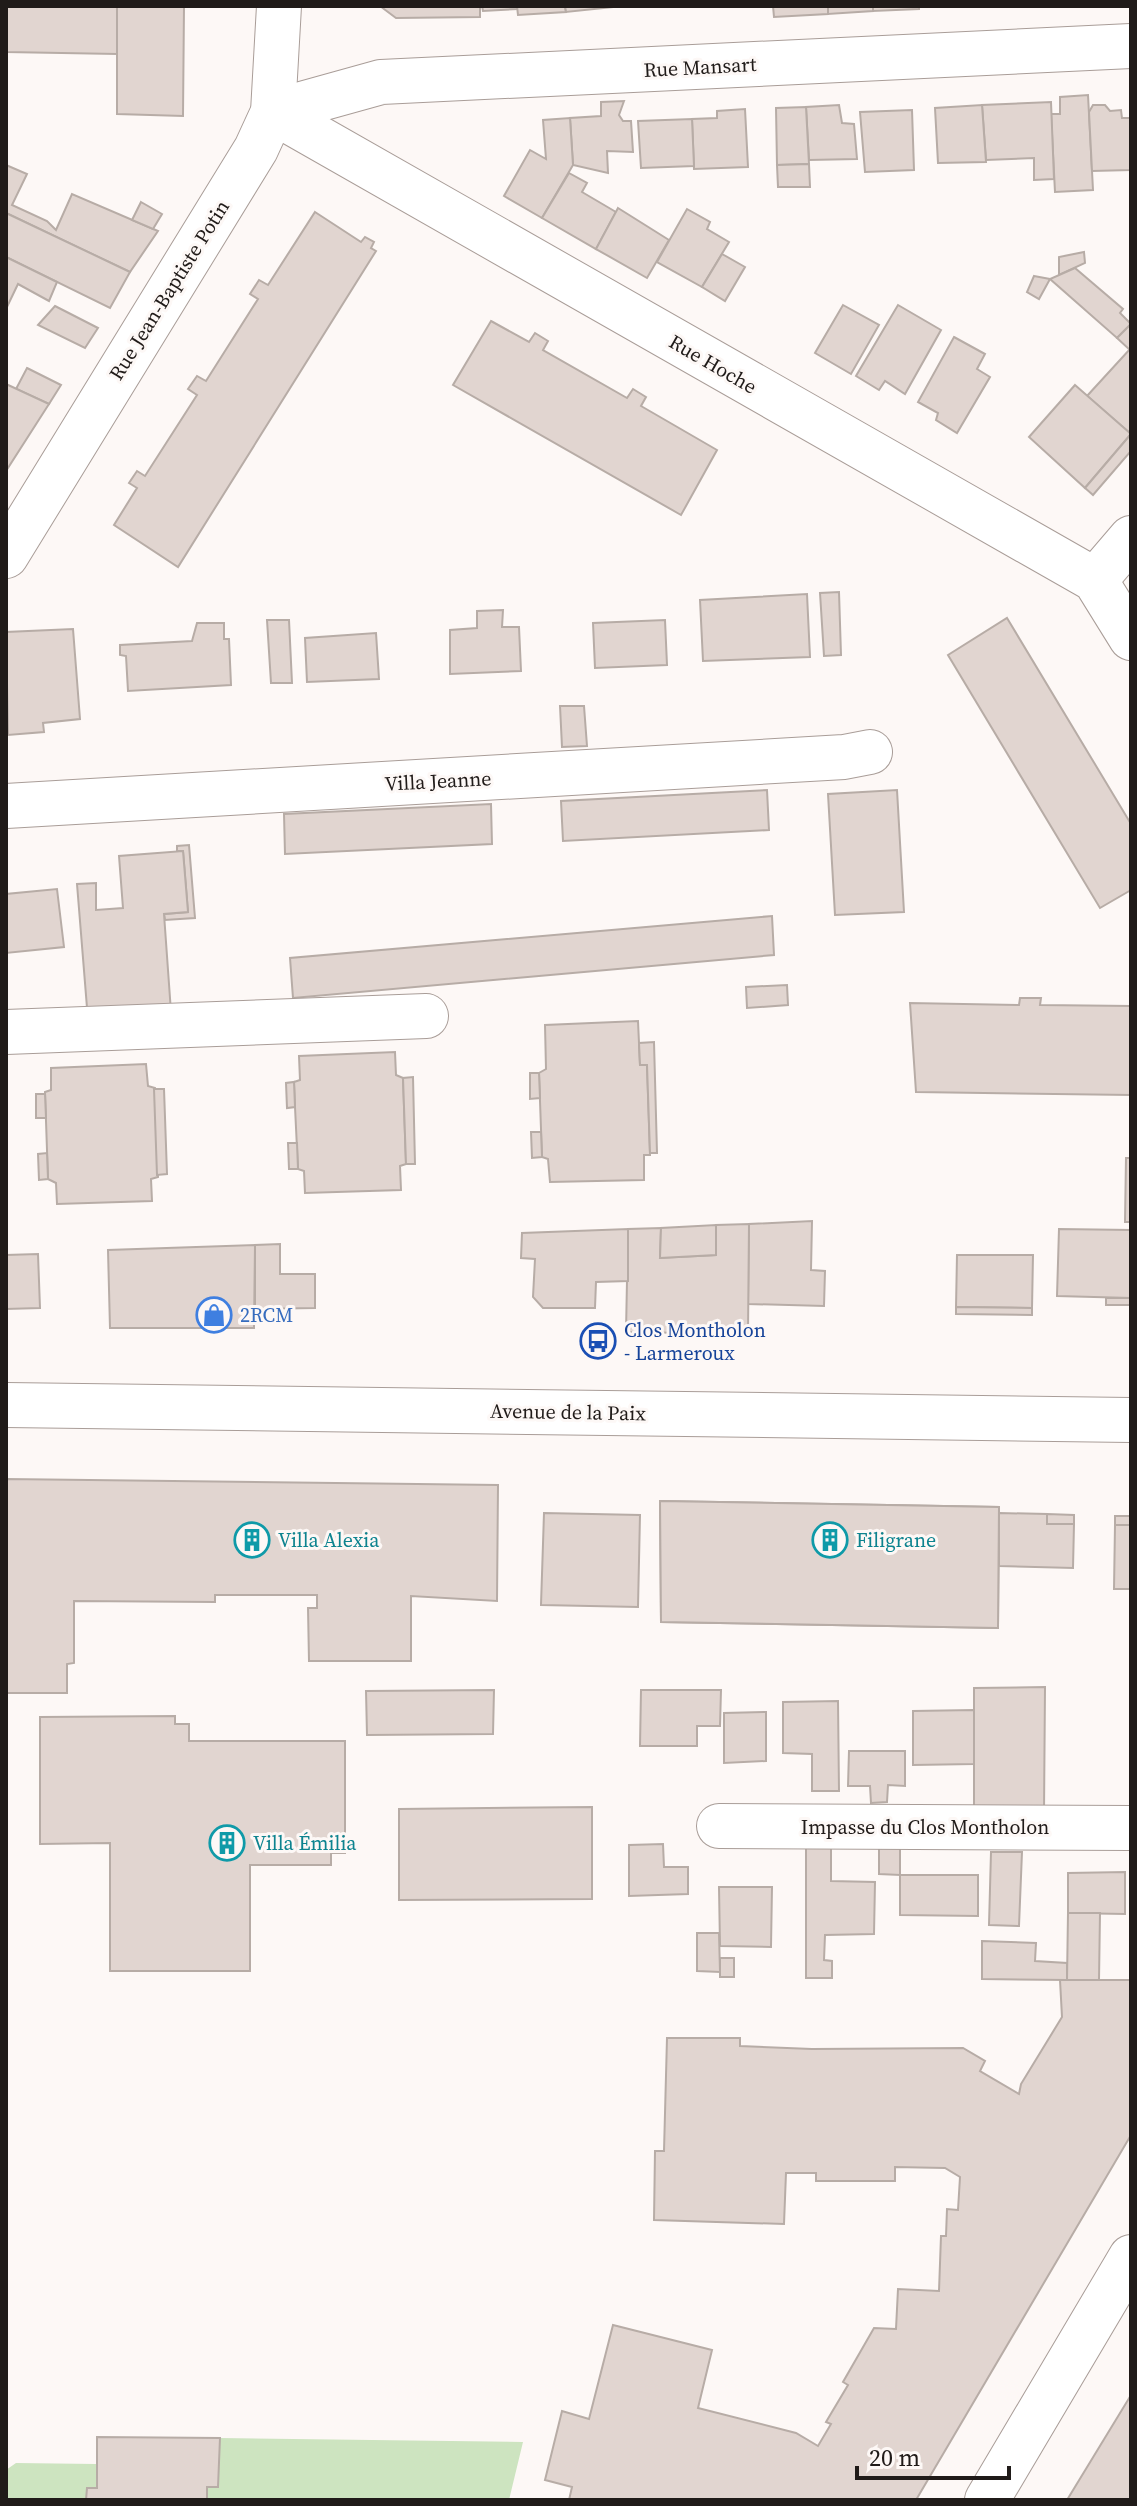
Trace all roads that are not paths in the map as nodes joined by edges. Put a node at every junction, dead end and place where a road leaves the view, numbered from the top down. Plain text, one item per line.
1 (279, 6) edge
2 (1131, 46) edge
3 (273, 112) junction
4 (1131, 538) edge
5 (6, 556) edge
6 (1095, 580) junction
7 (1131, 638) edge
8 (870, 752) dead end
9 (6, 806) edge
10 (426, 1016) dead end
11 (6, 1032) edge
12 (6, 1405) edge
13 (1131, 1420) edge
14 (719, 1826) dead end
15 (1131, 1828) edge
16 (1131, 2257) edge
17 (987, 2500) edge

1 - 3 street, Rue Jean-Baptiste Potin
2 - 3 street, Rue Mansart
3 - 5 street, Rue Jean-Baptiste Potin
3 - 6 street, Rue Hoche
4 - 6 street
6 - 7 street, Rue Hoche
8 - 9 street, Villa Jeanne
10 - 11 street
12 - 13 street, Avenue de la Paix
14 - 15 street, Impasse du Clos Montholon
16 - 17 street

